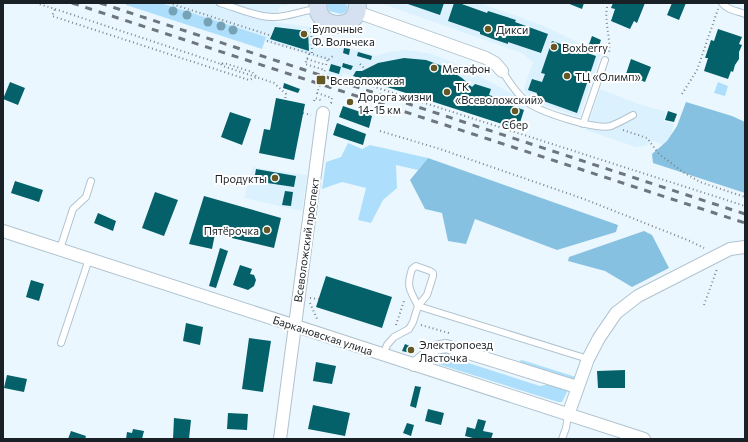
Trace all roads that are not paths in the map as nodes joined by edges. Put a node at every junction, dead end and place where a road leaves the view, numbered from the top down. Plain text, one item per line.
1 (220, 3) edge
2 (318, 6) edge
3 (720, 6) edge
4 (357, 8) edge
5 (745, 14) edge
6 (605, 60) road end
7 (502, 71) joint
8 (318, 114) road end
9 (634, 115) dead end
10 (583, 124) junction
11 (91, 181) dead end
12 (3, 231) edge
13 (745, 247) edge
14 (60, 249) junction
15 (89, 259) junction
16 (418, 306) junction
17 (294, 326) junction
18 (61, 344) dead end
19 (383, 355) junction
20 (588, 359) junction
21 (414, 365) junction
22 (577, 387) junction
23 (568, 414) junction
24 (280, 439) edge
25 (562, 439) edge
26 (644, 439) edge

1 - 2 lane
2 - 4 street
3 - 5 lane
4 - 7 street
6 - 10 lane
7 - 10 lane
8 - 17 street, Всеволожский проспект
9 - 10 lane
11 - 14 lane
12 - 14 street, Баркановская улица
13 - 20 street
14 - 15 street, Баркановская улица
15 - 17 street, Баркановская улица
15 - 18 lane
16 - 16 lane
16 - 19 lane
16 - 20 lane
17 - 19 street, Баркановская улица
17 - 24 street, Всеволожский проспект
19 - 21 street, Баркановская улица
20 - 22 street
21 - 22 street
21 - 23 street, Баркановская улица
22 - 23 street
23 - 25 lane
23 - 26 street, Баркановская улица

